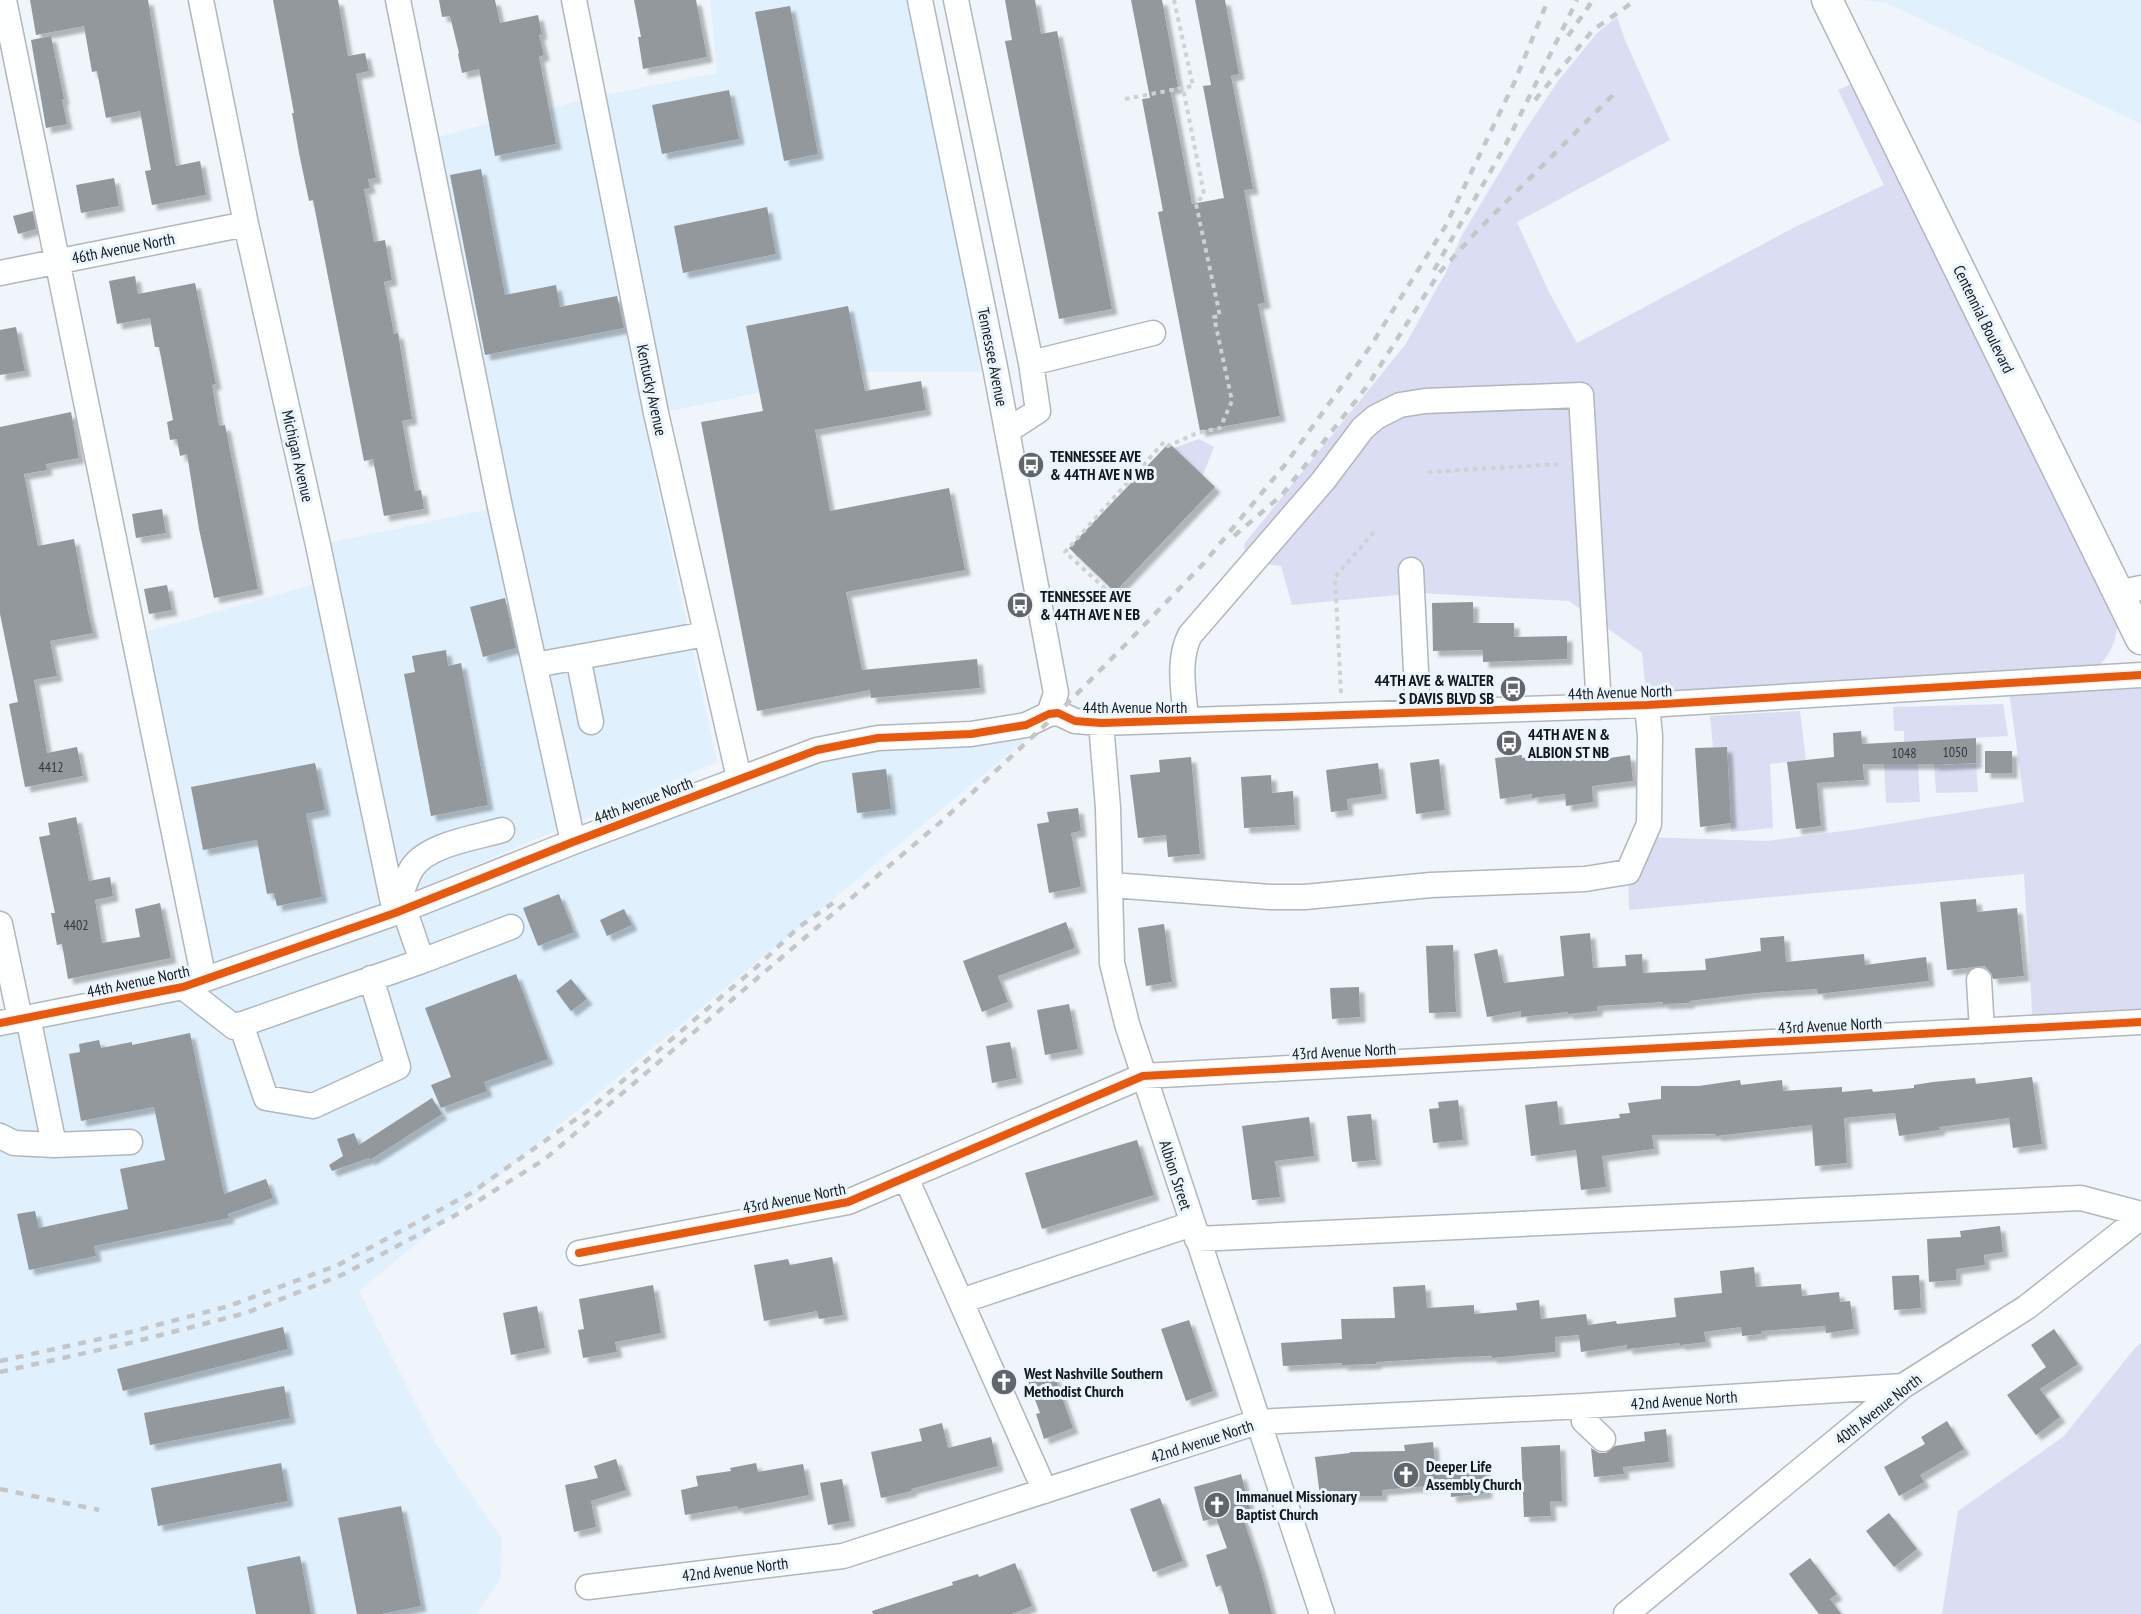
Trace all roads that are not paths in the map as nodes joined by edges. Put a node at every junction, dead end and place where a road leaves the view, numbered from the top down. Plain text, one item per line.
1 (4, 0) edge
2 (201, 0) edge
3 (398, 0) edge
4 (574, 0) edge
5 (920, 0) edge
6 (956, 0) edge
7 (1827, 0) edge
8 (246, 224) junction
9 (57, 261) junction
10 (0, 273) edge
11 (1153, 333) dead end
12 (1030, 363) junction
13 (1007, 431) junction
14 (1411, 570) dead end
15 (2130, 591) edge
16 (706, 634) junction
17 (2141, 639) edge
18 (578, 657) junction
19 (535, 664) junction
20 (2141, 675) edge
21 (1647, 705) junction
22 (1599, 707) junction
23 (1418, 712) junction
24 (1049, 714) junction
25 (1186, 720) junction
26 (591, 722) dead end
27 (1101, 723) junction
28 (739, 778) junction
29 (502, 830) dead end
30 (573, 842) junction
31 (1111, 885) junction
32 (400, 911) junction
33 (0, 924) edge
34 (511, 927) dead end
35 (422, 961) junction
36 (371, 978) junction
37 (1979, 980) dead end
38 (194, 984) junction
39 (16, 1020) edge
40 (2141, 1022) edge
41 (241, 1024) junction
42 (1982, 1031) junction
43 (1143, 1076) junction
44 (0, 1136) edge
45 (130, 1142) dead end
46 (54, 1145) junction
47 (906, 1178) junction
48 (2141, 1215) edge
49 (1195, 1232) junction
50 (579, 1253) dead end
51 (961, 1301) junction
52 (1903, 1386) junction
53 (1583, 1406) junction
54 (1257, 1422) junction
55 (1603, 1439) dead end
56 (1045, 1491) junction
57 (588, 1587) dead end
58 (1322, 1614) edge
59 (1626, 1614) edge

1 - 9 street
2 - 8 street, Michigan Avenue
3 - 19 street
4 - 16 street, Kentucky Avenue
5 - 13 street, Tennessee Avenue
6 - 12 street
7 - 15 main road, Centennial Boulevard
8 - 9 street, 46th Avenue North
8 - 32 street, Michigan Avenue
9 - 10 street, 46th Avenue North
9 - 38 street
11 - 12 street
12 - 13 street
13 - 24 street, Tennessee Avenue
14 - 23 street
15 - 17 main road, Centennial Boulevard
16 - 18 street
16 - 28 street, Kentucky Avenue
18 - 19 street
18 - 26 street
19 - 30 street
20 - 21 street, 44th Avenue North
21 - 22 street, 44th Avenue North
21 - 31 street
22 - 23 street, 44th Avenue North
22 - 25 street
23 - 25 street, 44th Avenue North
24 - 27 street, 44th Avenue North
24 - 28 street, 44th Avenue North
25 - 27 street, 44th Avenue North
27 - 31 street, Albion Street
28 - 30 street, 44th Avenue North
29 - 32 street
30 - 32 street, 44th Avenue North
31 - 43 street, Albion Street
32 - 35 street, Michigan Avenue
32 - 38 street, 44th Avenue North
33 - 39 street
34 - 35 street
35 - 36 street
36 - 41 street
36 - 41 street
37 - 42 street
38 - 39 street, 44th Avenue North
38 - 41 street
39 - 46 street
40 - 42 street, 43rd Avenue North
42 - 43 street, 43rd Avenue North
43 - 47 street, 43rd Avenue North
43 - 49 street, Albion Street
44 - 46 street
45 - 46 street
47 - 50 street, 43rd Avenue North
47 - 51 street
48 - 49 street
48 - 52 street, 40th Avenue North
49 - 51 street
49 - 54 street, Albion Street
51 - 56 street
52 - 53 street, 42nd Avenue North
52 - 59 street, 40th Avenue North
53 - 54 street, 42nd Avenue North
53 - 55 street
54 - 56 street, 42nd Avenue North
54 - 58 street, Albion Street
56 - 57 street, 42nd Avenue North

